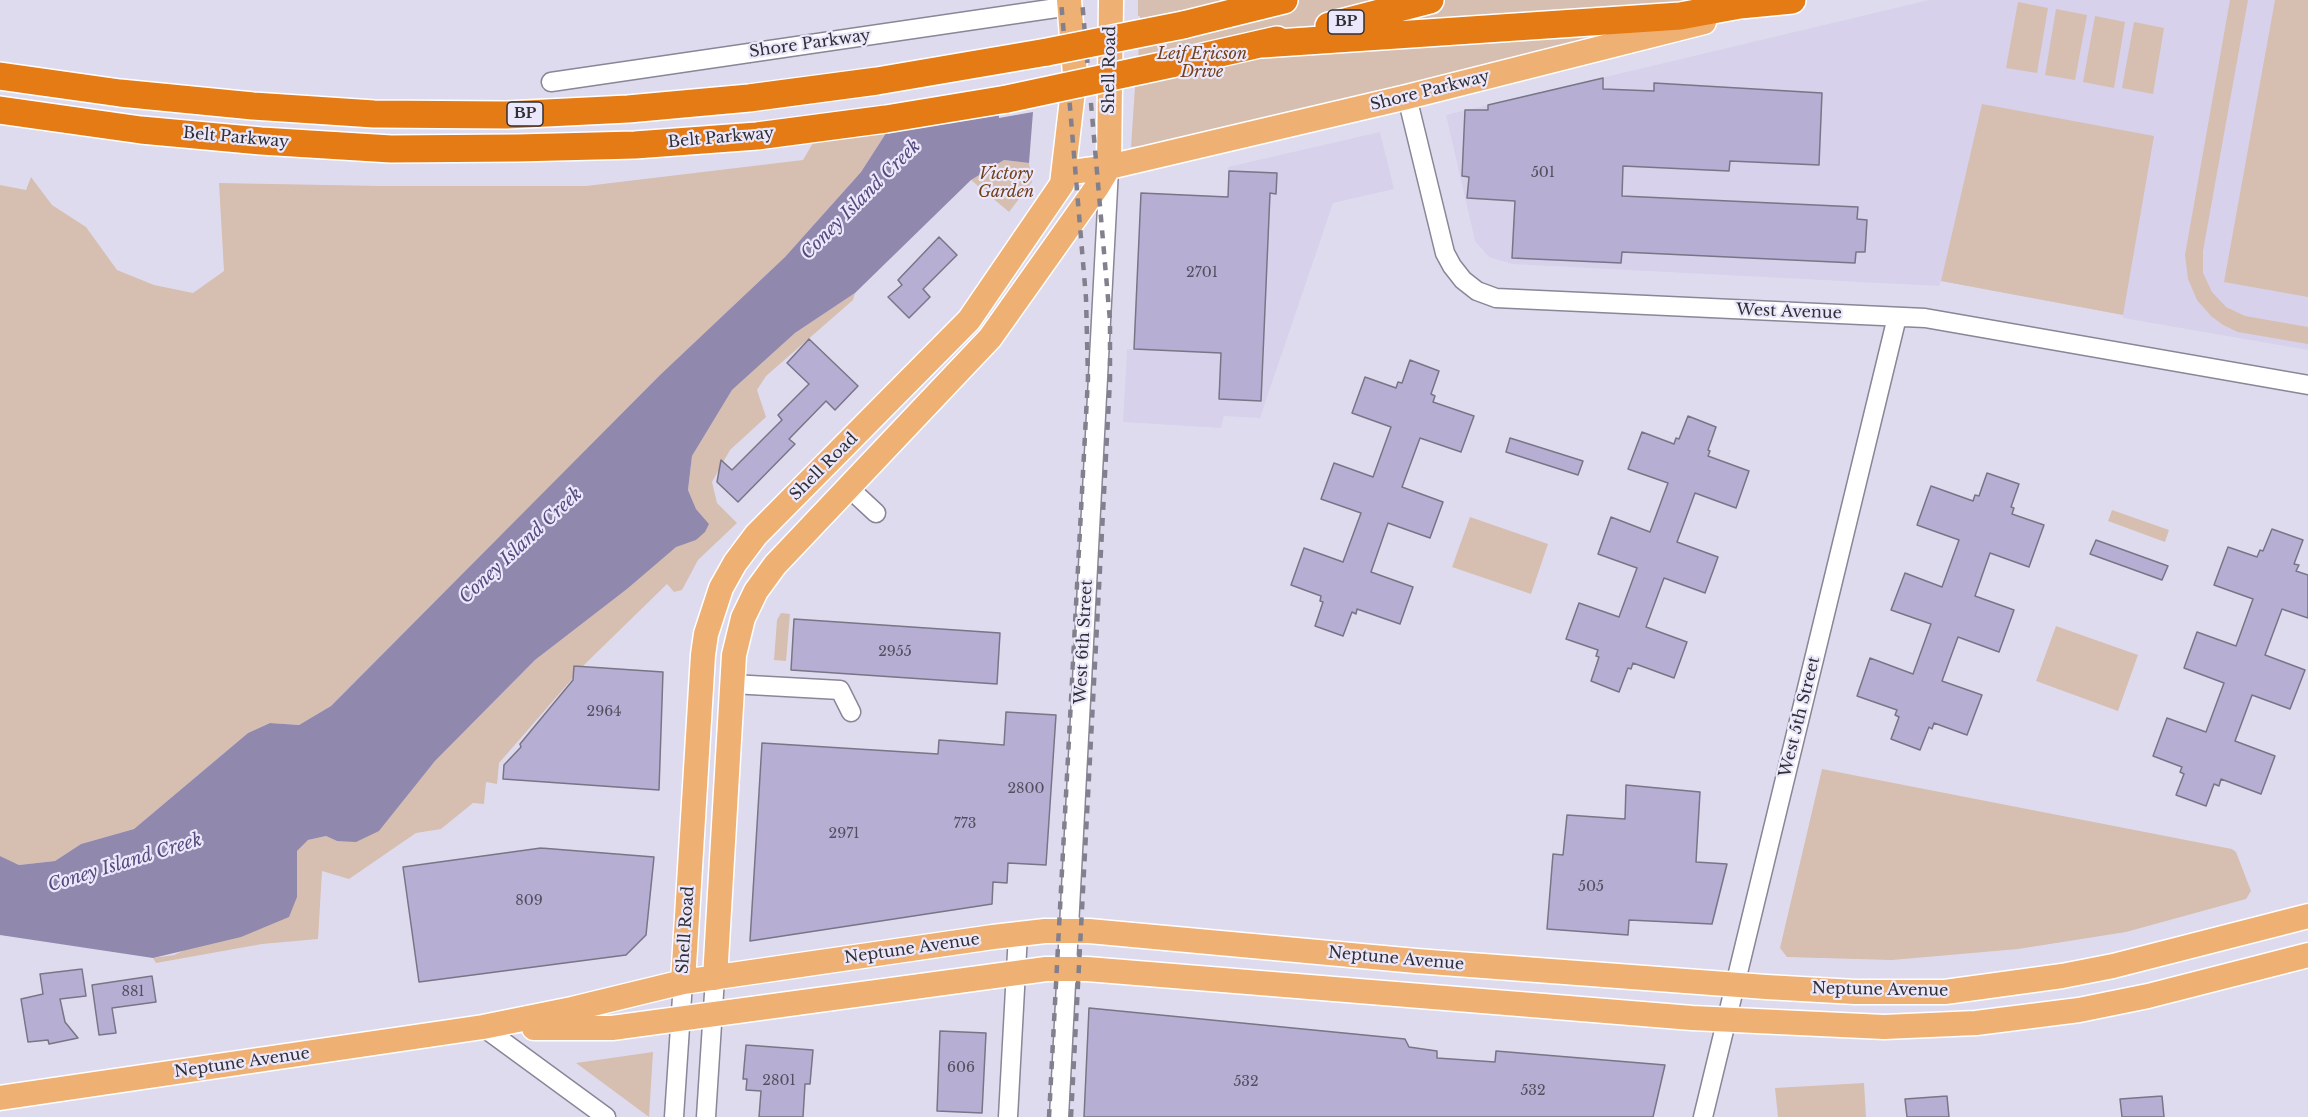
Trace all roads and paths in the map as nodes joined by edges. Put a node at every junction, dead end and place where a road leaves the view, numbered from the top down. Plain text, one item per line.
1 (1111, 0) edge
2 (1284, 0) edge
3 (1430, 0) edge
4 (1793, 0) edge
5 (1070, 3) edge
6 (1262, 44) junction
7 (0, 76) edge
8 (551, 82) dead end
9 (1407, 97) junction
10 (0, 110) edge
11 (1109, 167) junction
12 (1065, 173) junction
13 (1897, 317) junction
14 (2308, 385) edge
15 (848, 487) junction
16 (876, 513) dead end
17 (732, 684) junction
18 (851, 712) dead end
19 (2308, 916) edge
20 (1068, 931) junction
21 (1018, 934) junction
22 (2308, 955) edge
23 (1066, 969) junction
24 (1016, 971) junction
25 (715, 978) junction
26 (683, 982) junction
27 (1735, 985) junction
28 (713, 1013) junction
29 (681, 1018) junction
30 (1726, 1021) junction
31 (483, 1027) junction
32 (0, 1098) edge
33 (606, 1117) edge
34 (674, 1117) edge
35 (706, 1117) edge
36 (1008, 1117) edge
37 (1059, 1117) edge
38 (1703, 1117) edge

1 - 11 main road, Shell Road
2 - 7 highway, Belt Parkway / BP, bridge
3 - 6 highway, Belt Parkway / BP
4 - 6 highway
4 - 9 main road, Shore Parkway
5 - 8 street, Shore Parkway
5 - 12 main road, Shell Road
6 - 10 highway, Belt Parkway / BP, bridge
9 - 11 main road, Shore Parkway
9 - 13 street, West Avenue
11 - 12 main road, Shore Parkway
11 - 15 main road, Shell Road
11 - 20 street, West 6th Street
12 - 26 main road, Shell Road
13 - 14 street, West Avenue
13 - 27 street, West 5th Street
15 - 16 street
15 - 17 main road, Shell Road
17 - 18 street
17 - 25 main road, Shell Road
19 - 27 main road, Neptune Avenue
20 - 21 main road, Neptune Avenue
20 - 23 street, West 6th Street
20 - 27 main road, Neptune Avenue
21 - 24 street
21 - 25 main road, Neptune Avenue
22 - 30 main road, Neptune Avenue
23 - 24 main road, Neptune Avenue
23 - 30 main road, Neptune Avenue
23 - 37 street, West 6th Street
24 - 28 main road, Neptune Avenue
24 - 36 street
25 - 26 main road, Neptune Avenue
25 - 28 street
26 - 29 street
26 - 31 main road, Neptune Avenue
27 - 30 street, West 5th Street
28 - 29 main road, Neptune Avenue
28 - 35 street
29 - 31 main road, Neptune Avenue
29 - 34 street
30 - 38 street, West 5th Street
31 - 32 main road, Neptune Avenue
31 - 33 street

